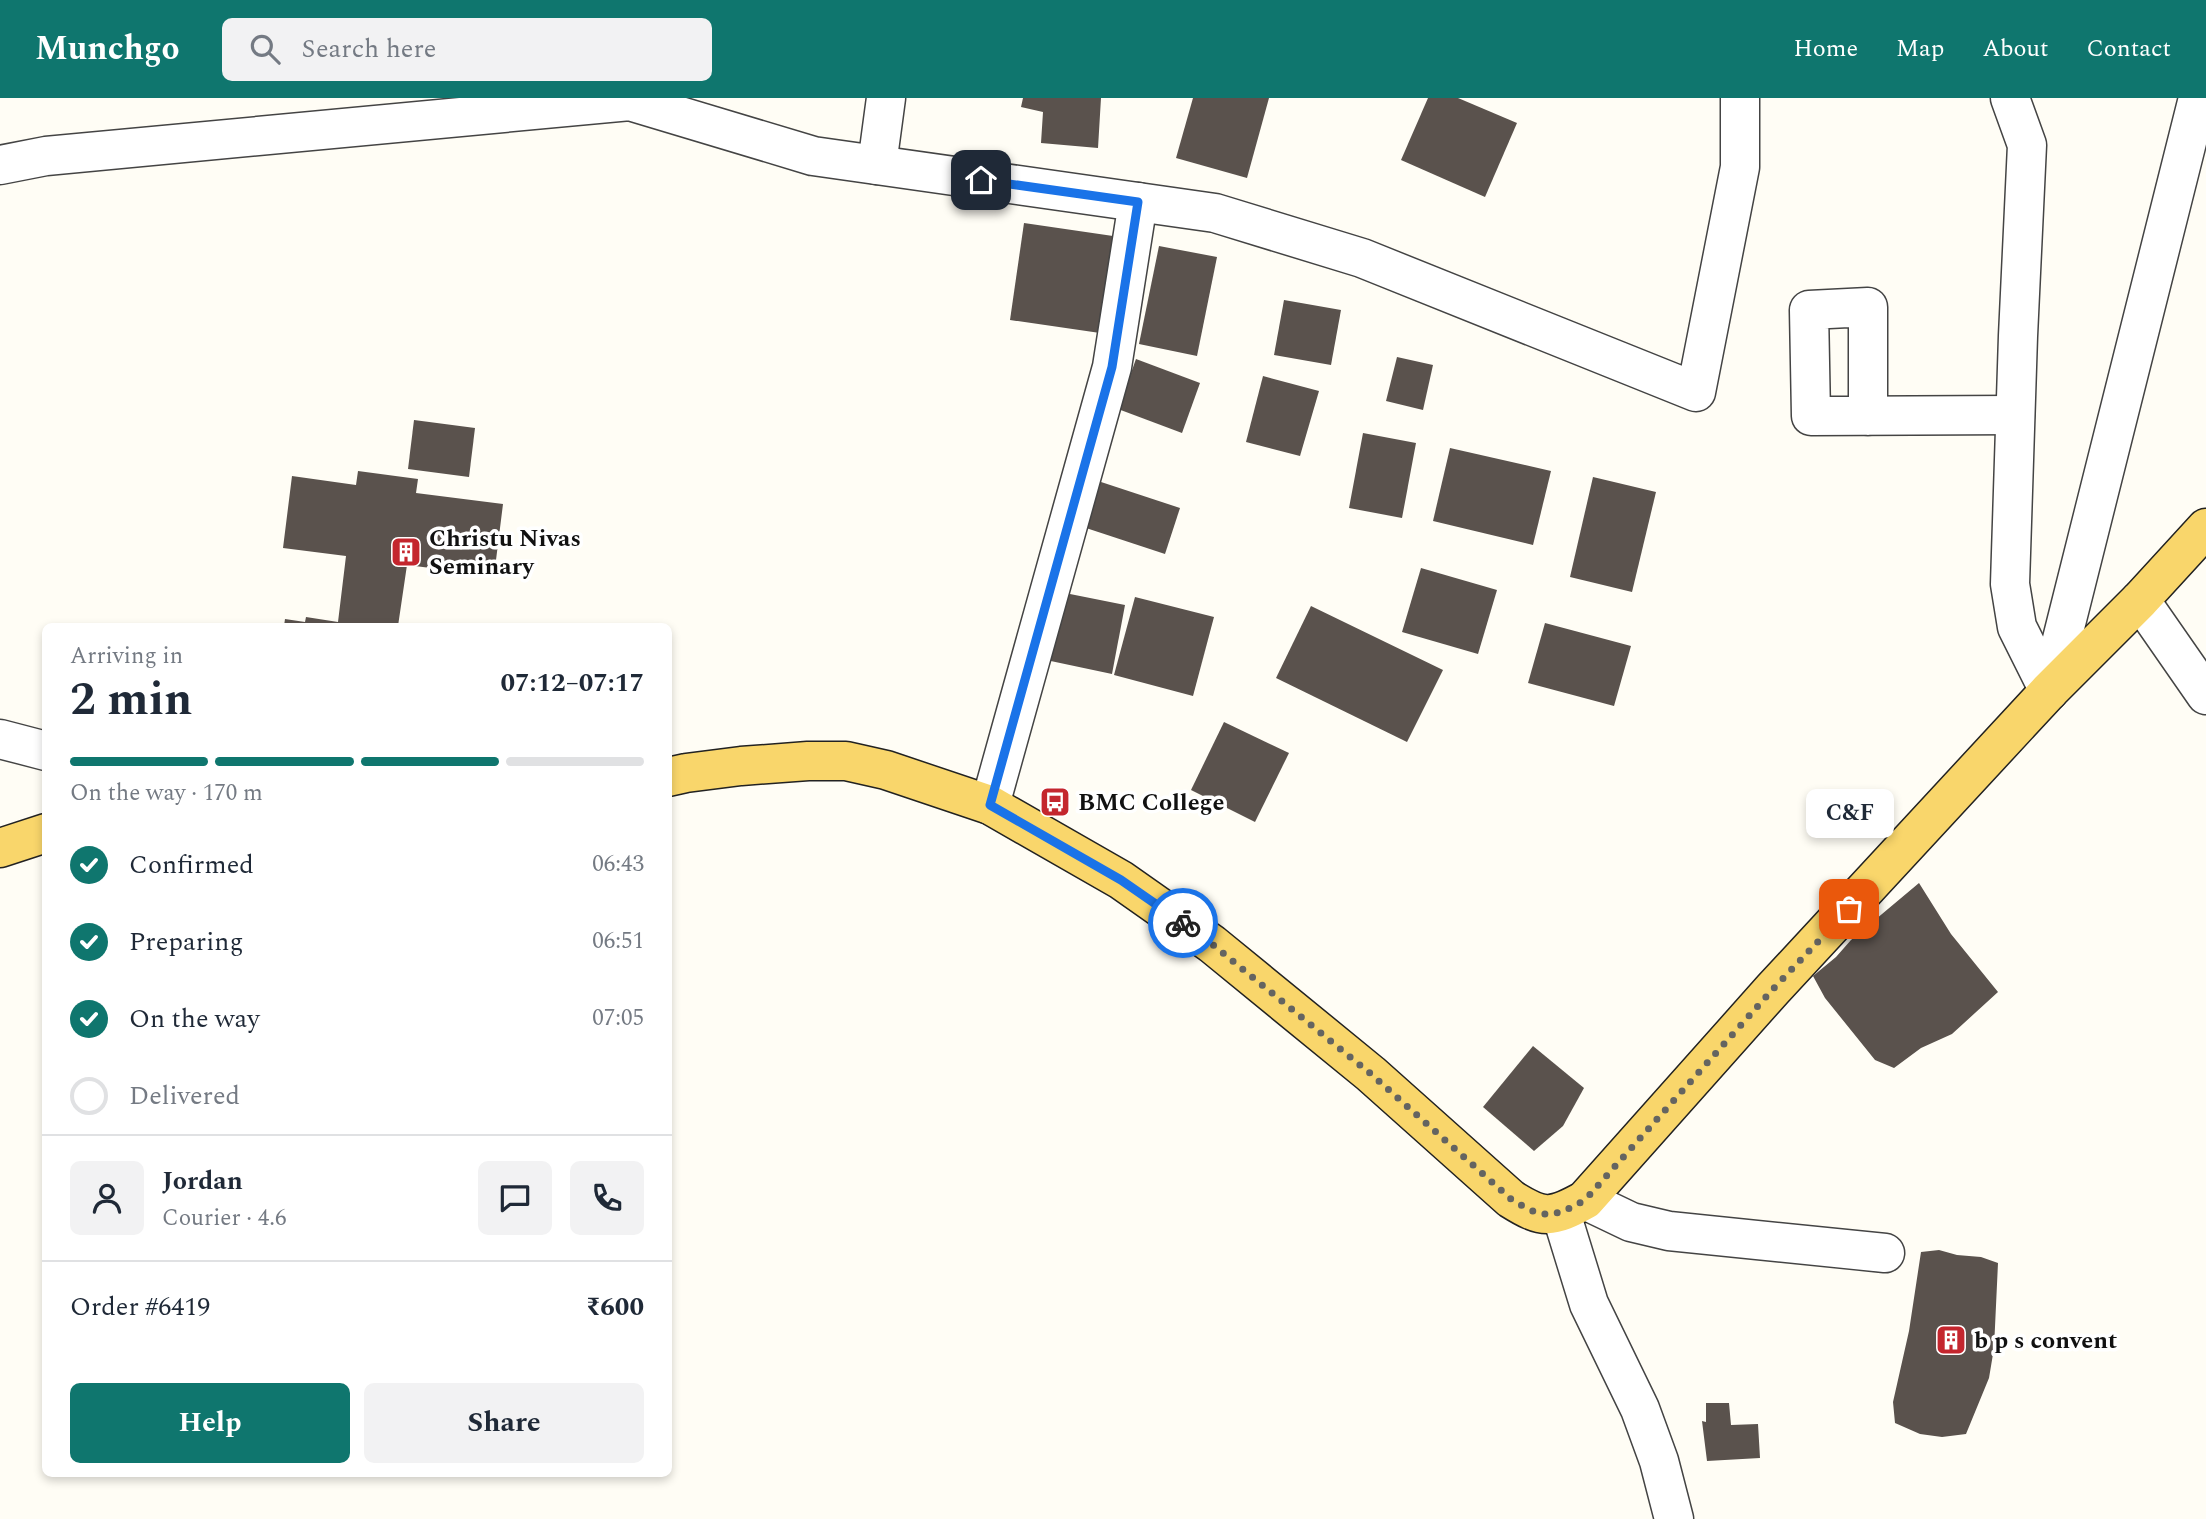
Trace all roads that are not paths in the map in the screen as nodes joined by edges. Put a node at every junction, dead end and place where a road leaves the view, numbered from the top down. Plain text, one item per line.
1 (886, 98) edge
2 (1740, 98) edge
3 (2010, 98) edge
4 (2198, 98) edge
5 (0, 165) edge
6 (877, 165) junction
7 (1138, 202) junction
8 (2015, 415) junction
9 (1868, 416) dead end
10 (2206, 528) edge
11 (2140, 600) junction
12 (2049, 691) junction
13 (2206, 695) edge
14 (0, 739) edge
15 (42, 750) edge
16 (672, 776) edge
17 (990, 805) junction
18 (42, 834) edge
19 (0, 848) edge
20 (1573, 1207) junction
21 (1885, 1253) dead end
22 (1674, 1519) edge

1 - 6 street
2 - 7 street
3 - 8 street
4 - 12 street
5 - 6 street
6 - 7 street
7 - 17 street
8 - 9 street
8 - 12 street
10 - 11 main road
11 - 12 main road
11 - 13 street
12 - 20 main road
14 - 15 street
16 - 17 main road
17 - 20 main road
18 - 19 main road
20 - 21 street
20 - 22 street

